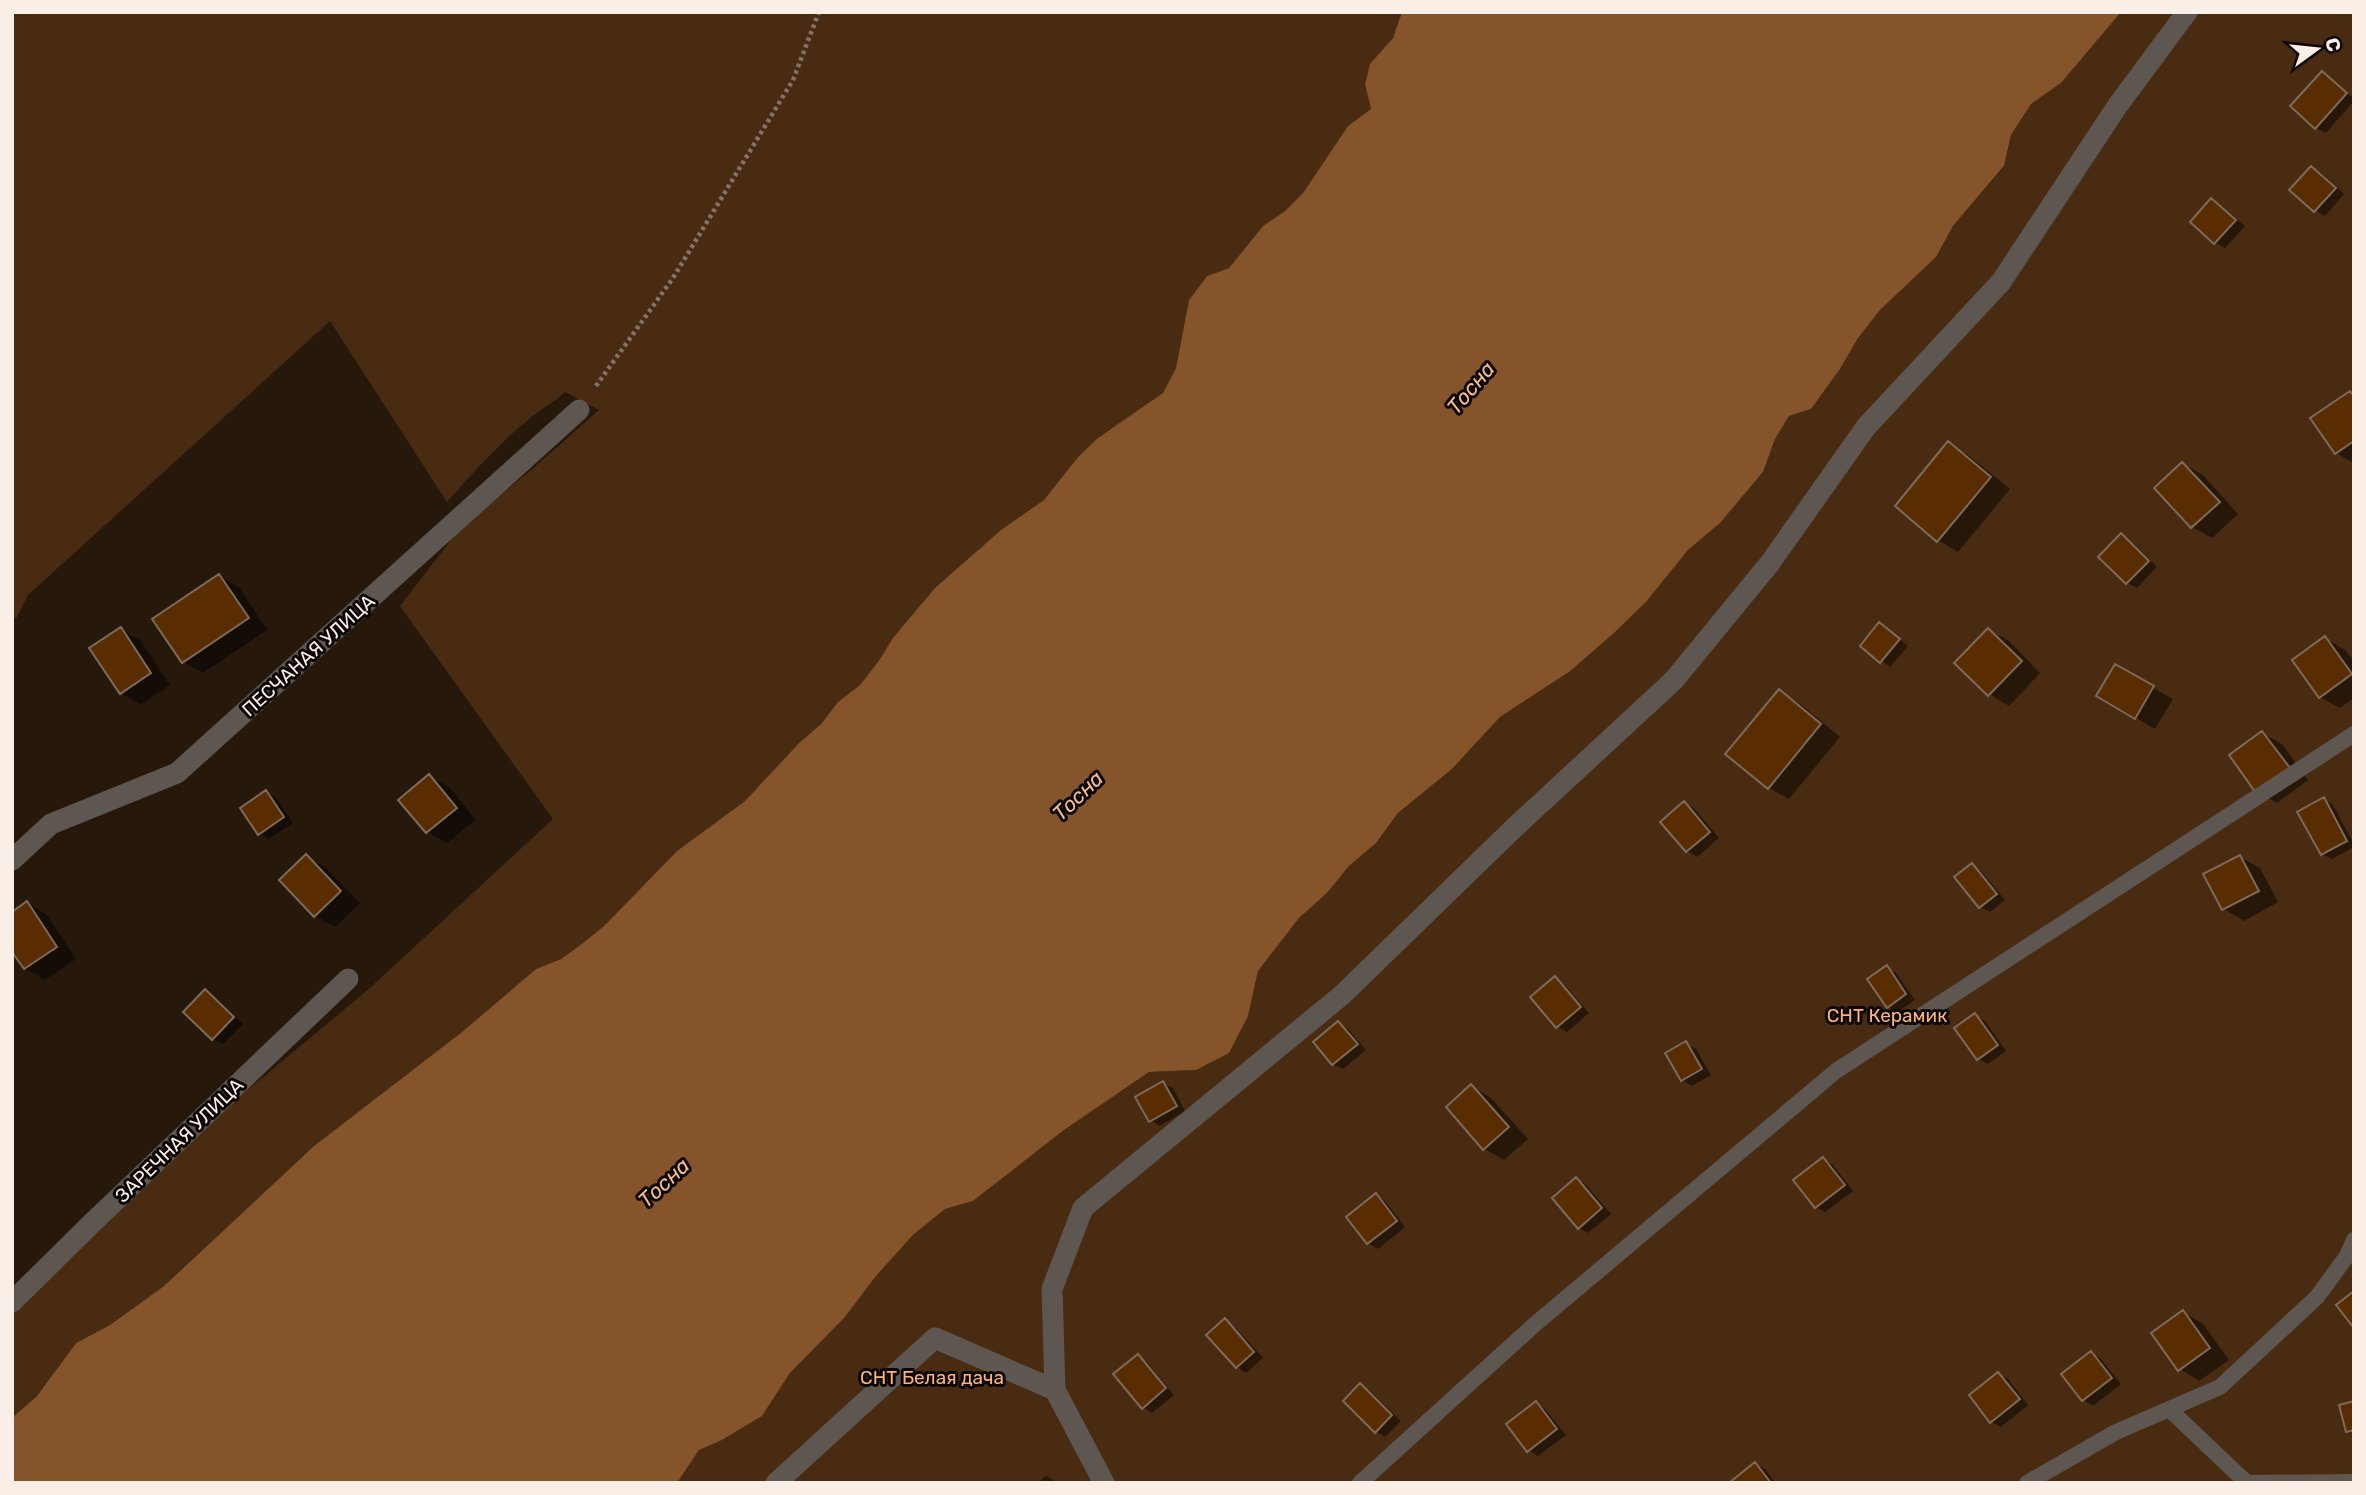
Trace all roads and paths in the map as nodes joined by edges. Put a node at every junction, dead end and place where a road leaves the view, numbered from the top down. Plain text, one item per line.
1 (819, 12) edge
2 (2187, 12) edge
3 (579, 410) joint
4 (2354, 734) edge
5 (12, 860) edge
6 (348, 979) dead end
7 (2354, 1240) edge
8 (12, 1302) edge
9 (1055, 1390) junction
10 (2170, 1410) junction
11 (2354, 1482) edge
12 (776, 1483) edge
13 (1104, 1483) edge
14 (1360, 1483) edge
15 (2026, 1483) edge

1 - 3 path
2 - 9 street
3 - 5 street, ПЕСЧАНАЯ УЛИЦА
4 - 14 lane
6 - 8 street, ЗАРЕЧНАЯ УЛИЦА
7 - 10 lane
9 - 12 street
9 - 13 street
10 - 11 lane
10 - 15 lane

